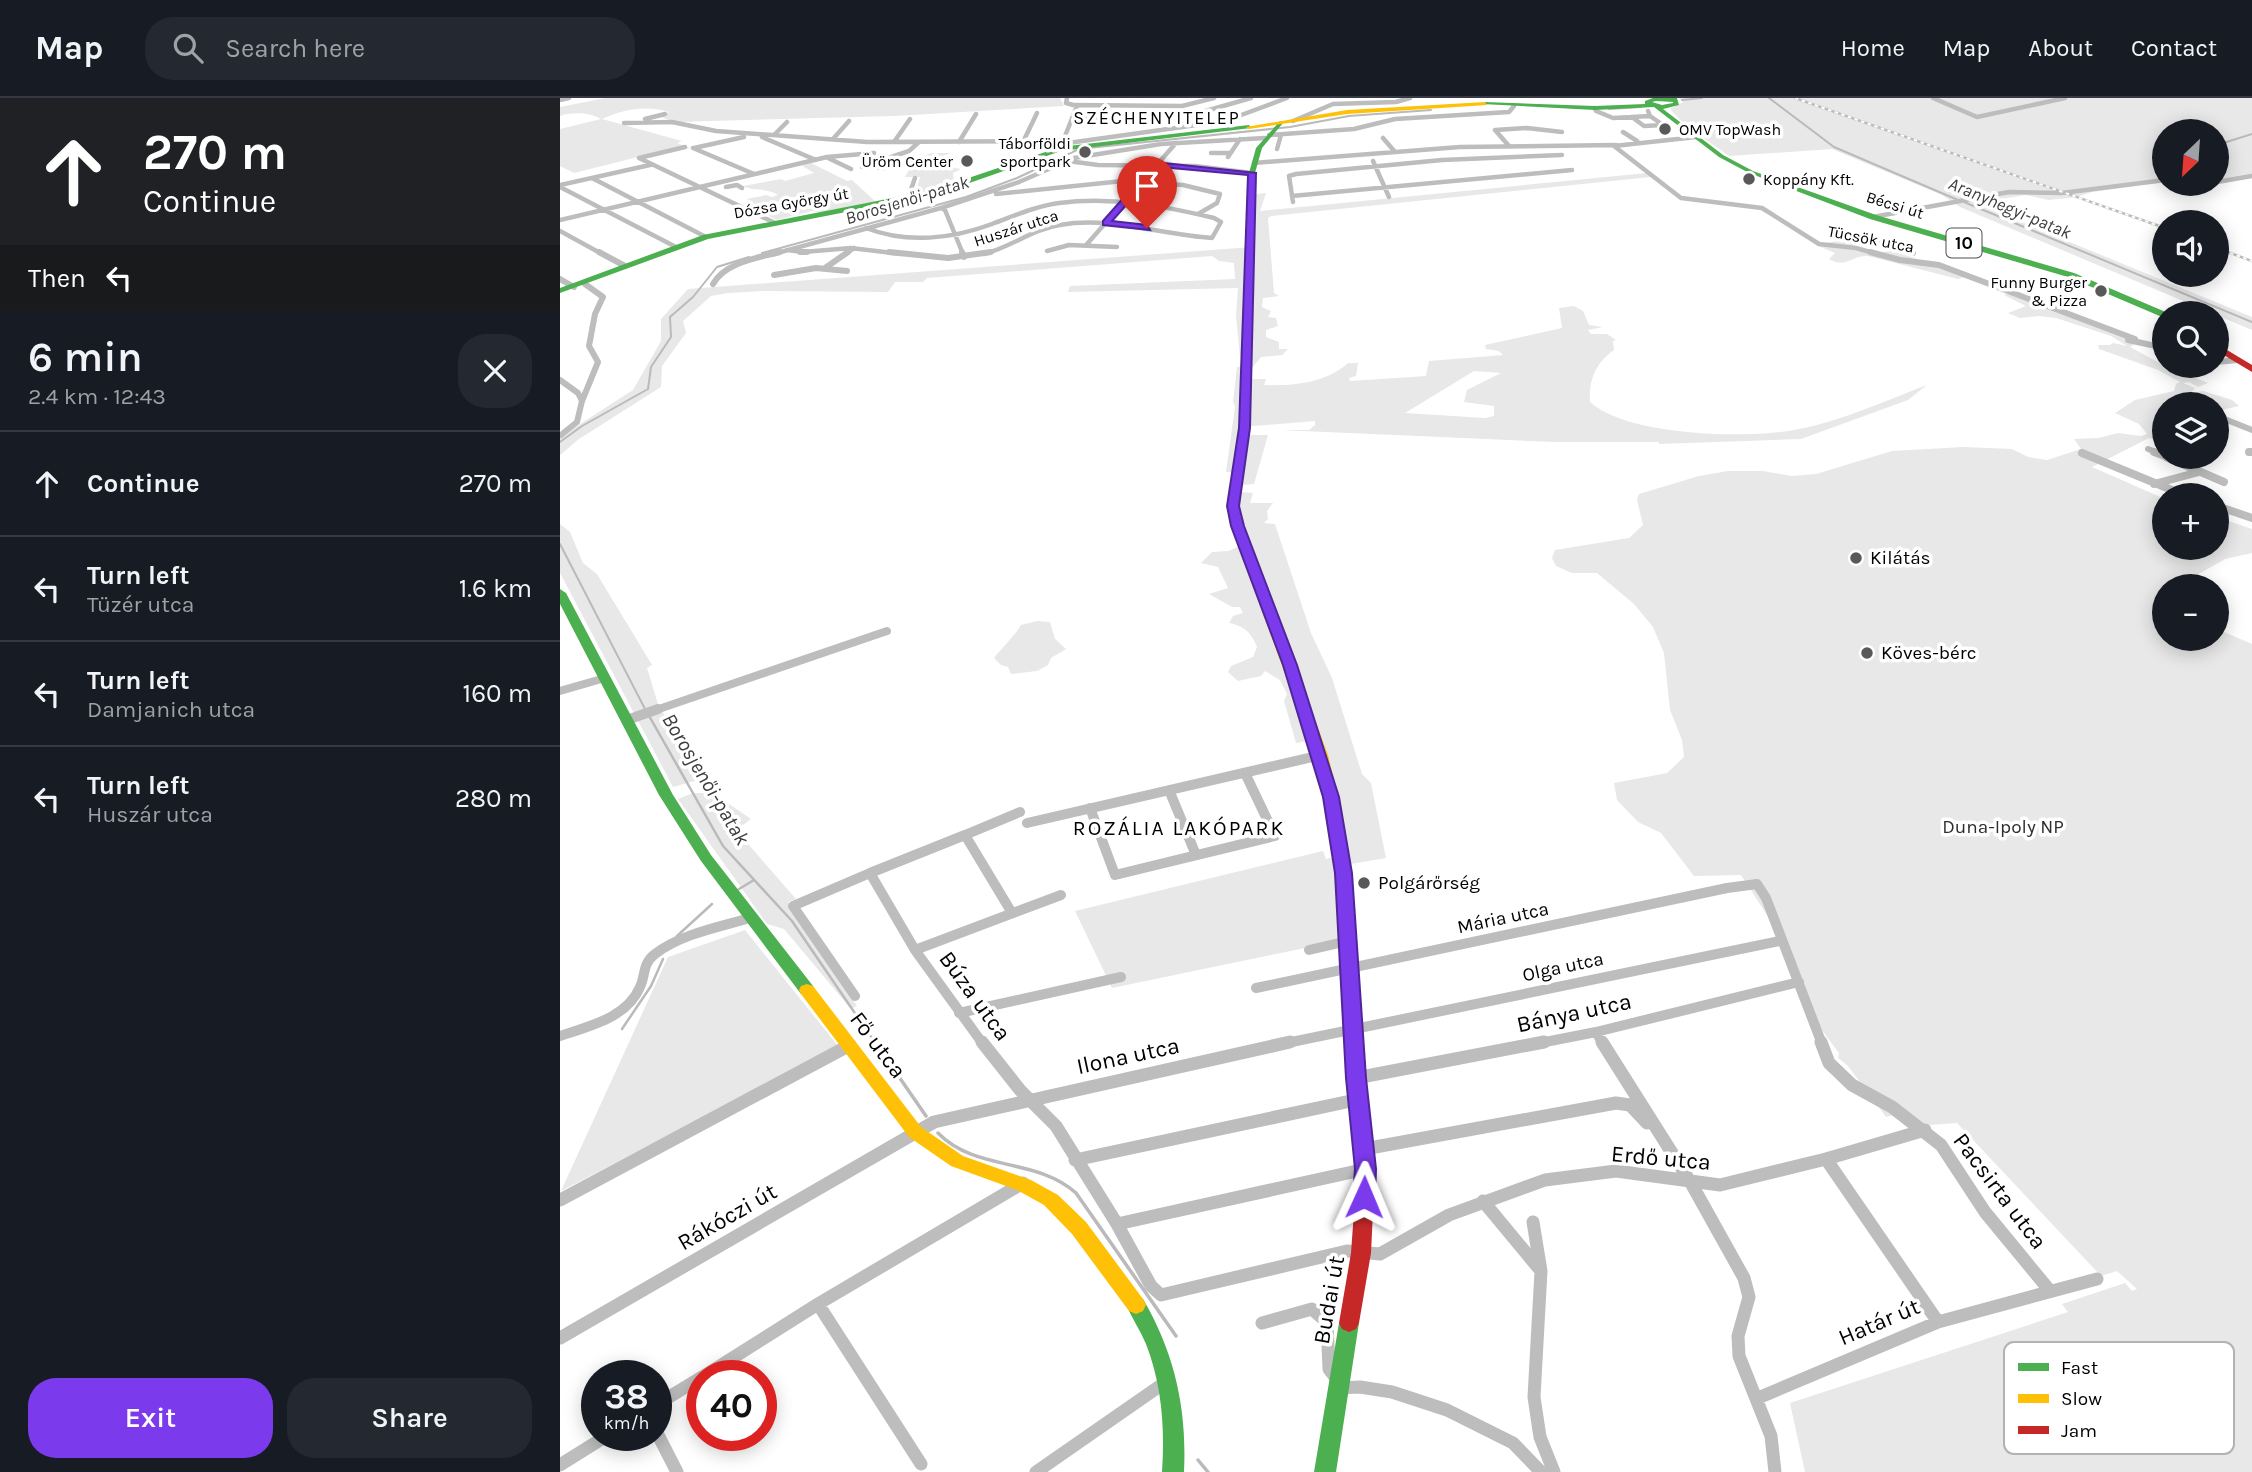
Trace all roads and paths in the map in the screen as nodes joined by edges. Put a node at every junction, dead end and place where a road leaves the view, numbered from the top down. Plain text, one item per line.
1 (569, 98) edge
2 (1067, 98) edge
3 (1214, 98) edge
4 (1251, 98) edge
5 (1287, 98) edge
6 (1410, 98) edge
7 (1933, 98) edge
8 (2065, 98) edge
9 (2054, 99) edge
10 (560, 100) edge
11 (1658, 103) edge
12 (1075, 105) junction
13 (1189, 105) junction
14 (1514, 106) dead end
15 (1631, 111) junction
16 (1037, 113) dead end
17 (665, 114) dead end
18 (975, 114) dead end
19 (1135, 117) dead end
20 (1072, 118) junction
21 (910, 120) dead end
22 (787, 121) dead end
23 (849, 121) dead end
24 (724, 123) dead end
25 (1277, 130) junction
26 (716, 131) junction
27 (1562, 132) dead end
28 (1623, 132) dead end
29 (756, 134) junction
30 (774, 135) junction
31 (1696, 137) junction
32 (1383, 138) dead end
33 (833, 139) junction
34 (1240, 139) junction
35 (894, 142) junction
36 (919, 142) junction
37 (959, 142) junction
38 (1023, 142) junction
39 (1177, 142) junction
40 (1638, 142) junction
41 (1616, 145) junction
42 (1509, 146) junction
43 (1560, 146) junction
44 (685, 148) dead end
45 (1063, 149) junction
46 (1277, 149) dead end
47 (1102, 151) junction
48 (1395, 152) junction
49 (874, 153) dead end
50 (1211, 153) dead end
51 (1370, 154) junction
52 (1563, 155) junction
53 (827, 158) junction
54 (817, 160) junction
55 (1089, 164) junction
56 (1158, 164) junction
57 (650, 165) junction
58 (1376, 166) junction
59 (885, 168) dead end
60 (1253, 168) junction
61 (851, 169) dead end
62 (756, 174) junction
63 (2252, 176) edge
64 (592, 178) junction
65 (915, 178) dead end
66 (2230, 180) edge
67 (1142, 182) junction
68 (2152, 182) edge
69 (560, 186) edge
70 (1385, 187) junction
71 (700, 188) junction
72 (742, 188) dead end
73 (709, 191) junction
74 (990, 192) junction
75 (1389, 197) dead end
76 (911, 198) junction
77 (638, 202) junction
78 (1124, 202) junction
79 (941, 208) junction
80 (604, 210) junction
81 (1198, 214) junction
82 (1873, 217) junction
83 (560, 220) edge
84 (775, 223) junction
85 (1106, 223) junction
86 (866, 228) junction
87 (560, 231) edge
88 (953, 235) junction
89 (706, 237) junction
90 (1870, 237) dead end
91 (1087, 244) junction
92 (676, 247) junction
93 (1117, 247) dead end
94 (1893, 247) junction
95 (854, 248) junction
96 (787, 250) junction
97 (1047, 251) dead end
98 (1872, 252) junction
99 (1913, 253) dead end
100 (964, 257) junction
101 (625, 266) junction
102 (825, 268) junction
103 (847, 271) dead end
104 (774, 275) dead end
105 (560, 279) edge
106 (713, 284) dead end
107 (573, 287) edge
108 (2152, 309) edge
109 (2097, 327) junction
110 (2134, 339) dead end
111 (2152, 345) edge
112 (2229, 355) edge
113 (2237, 360) junction
114 (2229, 361) edge
115 (2252, 369) edge
116 (560, 380) edge
117 (582, 401) junction
118 (2229, 421) edge
119 (2252, 430) edge
120 (561, 435) edge
121 (2148, 449) dead end
122 (2152, 451) edge
123 (2082, 453) dead end
124 (2193, 469) edge
125 (2199, 472) junction
126 (2224, 482) dead end
127 (2157, 483) edge
128 (2152, 484) edge
129 (2229, 510) edge
130 (2252, 518) edge
131 (560, 593) edge
132 (887, 631) dead end
133 (605, 678) junction
134 (560, 691) edge
135 (627, 720) junction
136 (1321, 755) junction
137 (1245, 773) junction
138 (1170, 790) junction
139 (1090, 808) junction
140 (1020, 812) dead end
141 (1027, 823) dead end
142 (965, 835) junction
143 (1196, 855) junction
144 (870, 873) junction
145 (1757, 884) joint
146 (1061, 895) dead end
147 (1012, 913) junction
148 (750, 918) junction
149 (1348, 941) junction
150 (1780, 941) junction
151 (915, 950) junction
152 (1310, 950) dead end
153 (1350, 968) junction
154 (1121, 977) dead end
155 (1799, 982) junction
156 (1256, 988) dead end
157 (855, 996) dead end
158 (959, 1013) junction
159 (1353, 1028) junction
160 (1596, 1031) junction
161 (560, 1036) edge
162 (850, 1045) junction
163 (1356, 1078) junction
164 (1032, 1099) junction
165 (1360, 1099) junction
166 (1925, 1130) junction
167 (915, 1132) junction
168 (1661, 1134) junction
169 (1364, 1149) junction
170 (1826, 1159) junction
171 (1075, 1160) junction
172 (1366, 1169) junction
173 (1023, 1183) junction
174 (1691, 1183) junction
175 (560, 1200) edge
176 (1483, 1201) junction
177 (1533, 1222) dead end
178 (1117, 1224) junction
179 (1361, 1253) junction
180 (1541, 1271) junction
181 (2097, 1279) dead end
182 (2050, 1291) junction
183 (1161, 1295) joint
184 (818, 1304) junction
185 (1938, 1322) junction
186 (1262, 1323) dead end
187 (560, 1338) edge
188 (729, 1360) edge
189 (1167, 1381) junction
190 (1339, 1385) junction
191 (1758, 1398) junction
192 (582, 1451) edge
193 (666, 1451) edge
194 (921, 1464) dead end
195 (560, 1465) edge
196 (677, 1472) edge
197 (1037, 1472) edge
198 (1173, 1472) edge
199 (1325, 1472) edge
200 (1541, 1472) edge
201 (1555, 1472) edge
202 (1775, 1472) edge

1 - 10 street
2 - 12 street
3 - 13 street
4 - 13 street
5 - 45 street
6 - 25 street
7 - 9 street
8 - 9 street
11 - 15 street, Dózsa György út
11 - 15 street
11 - 31 street, Bécsi út / 10
12 - 13 street
12 - 20 street
14 - 25 street
15 - 25 street, Dózsa György út
16 - 38 street
17 - 26 street
18 - 37 street
19 - 20 street
20 - 45 street
21 - 35 street
22 - 30 street
23 - 33 street
24 - 26 street
25 - 34 street
25 - 45 street, Dózsa György út
25 - 46 street
25 - 60 street
26 - 29 street
27 - 42 street
28 - 40 street
29 - 30 street
29 - 54 street
29 - 62 street
30 - 33 street
31 - 40 street
31 - 82 street, Bécsi út / 10
32 - 48 street
33 - 35 street
34 - 39 street
34 - 50 street
35 - 36 street
36 - 37 street
36 - 59 street
37 - 38 street
38 - 45 street
39 - 47 street
39 - 56 street
40 - 41 street
41 - 43 street
41 - 98 street, Tücsök utca
42 - 43 street
42 - 48 street
43 - 52 street
44 - 57 street
45 - 47 street
45 - 55 street
45 - 74 street
45 - 76 street, Dózsa György út
47 - 55 street
48 - 51 street
49 - 53 street
51 - 58 street
51 - 60 street
52 - 58 street
52 - 70 street
53 - 54 street
53 - 61 street
54 - 62 street
55 - 56 street
56 - 60 street
56 - 67 street
57 - 64 street
57 - 71 street
58 - 70 street
58 - 70 street
60 - 136 street, Budai út
62 - 71 street
63 - 66 street
64 - 69 street
64 - 77 street
65 - 76 street
67 - 74 street
67 - 78 street
67 - 81 street
68 - 82 street
69 - 80 street
70 - 75 street
71 - 73 street
71 - 77 street
72 - 73 street
73 - 84 street
74 - 79 street
76 - 84 street, Dózsa György út
77 - 80 street
77 - 89 street
78 - 81 street
78 - 85 street
78 - 88 street
79 - 86 street
79 - 88 street
80 - 83 street
80 - 92 street
81 - 85 street, Huszár utca
82 - 108 street, Bécsi út / 10
84 - 89 street, Dózsa György út
85 - 91 street
85 - 100 street, Huszár utca
86 - 88 street
86 - 96 street
87 - 101 street
88 - 100 street
89 - 92 street, Dózsa György út
90 - 94 street
91 - 93 street
91 - 97 street
92 - 101 street, Dózsa György út
94 - 98 street
94 - 99 street
95 - 96 street, Huszár utca
95 - 100 street, Huszár utca
95 - 102 street
96 - 106 street
98 - 109 street, Tücsök utca
101 - 107 street, Dózsa György út
102 - 103 street
102 - 104 street
105 - 107 street
107 - 117 street
109 - 110 street, Tücsök utca
109 - 111 street, Tücsök utca
112 - 113 street
113 - 114 street
113 - 115 street
116 - 117 street
117 - 120 street
118 - 119 street
121 - 122 street
123 - 128 street
124 - 125 street
125 - 126 street
125 - 127 street
129 - 130 street
131 - 133 street, Fő utca
132 - 135 street
133 - 134 street
133 - 135 street, Fő utca
135 - 148 street, Fő utca
136 - 137 street
136 - 149 street, Budai út
137 - 138 street
137 - 143 street
138 - 139 street
138 - 143 street
139 - 141 street
139 - 143 street
140 - 142 street
142 - 144 street
142 - 147 street
144 - 151 street, Búza utca
144 - 157 street
145 - 150 street, Pacsirta utca
145 - 153 street, Mária utca
146 - 147 street
147 - 151 street
148 - 161 street
148 - 162 street, Fő utca
149 - 152 street
149 - 153 street, Budai út
150 - 155 street, Pacsirta utca
150 - 159 street, Olga utca
151 - 158 street, Búza utca
153 - 156 street, Mária utca
153 - 159 street, Budai út
154 - 158 street
155 - 160 street, Bánya utca
155 - 166 street, Pacsirta utca
158 - 164 street, Búza utca
159 - 163 street, Budai út
159 - 164 street, Ilona utca
160 - 163 street, Bánya utca
160 - 168 street
162 - 167 street, Fő utca
162 - 175 street
163 - 165 street, Budai út
164 - 167 street, Ilona utca
164 - 171 street, Búza utca
165 - 169 street, Budai út
165 - 171 street
166 - 170 street, Erdő utca
166 - 182 street, Pacsirta utca
167 - 173 street, Fő utca
167 - 187 street, Rákóczi út
168 - 169 street
168 - 174 street
169 - 172 street, Budai út
170 - 174 street, Erdő utca
170 - 185 street
171 - 178 street, Búza utca
172 - 178 street
172 - 179 street, Budai út
173 - 184 street
173 - 189 street, Fő utca
174 - 176 street, Erdő utca
174 - 191 street
176 - 179 street, Erdő utca
176 - 180 street
177 - 180 street
178 - 183 street, Búza utca
179 - 183 street, Erdő utca
179 - 190 street, Budai út
180 - 201 street
181 - 182 street, Határ út
182 - 185 street, Határ út
184 - 188 street
184 - 194 street
185 - 191 street, Határ út
186 - 190 street
189 - 197 street
189 - 198 street, Fő utca
190 - 199 street, Budai út
190 - 200 street
191 - 202 street
192 - 195 street
193 - 196 street

